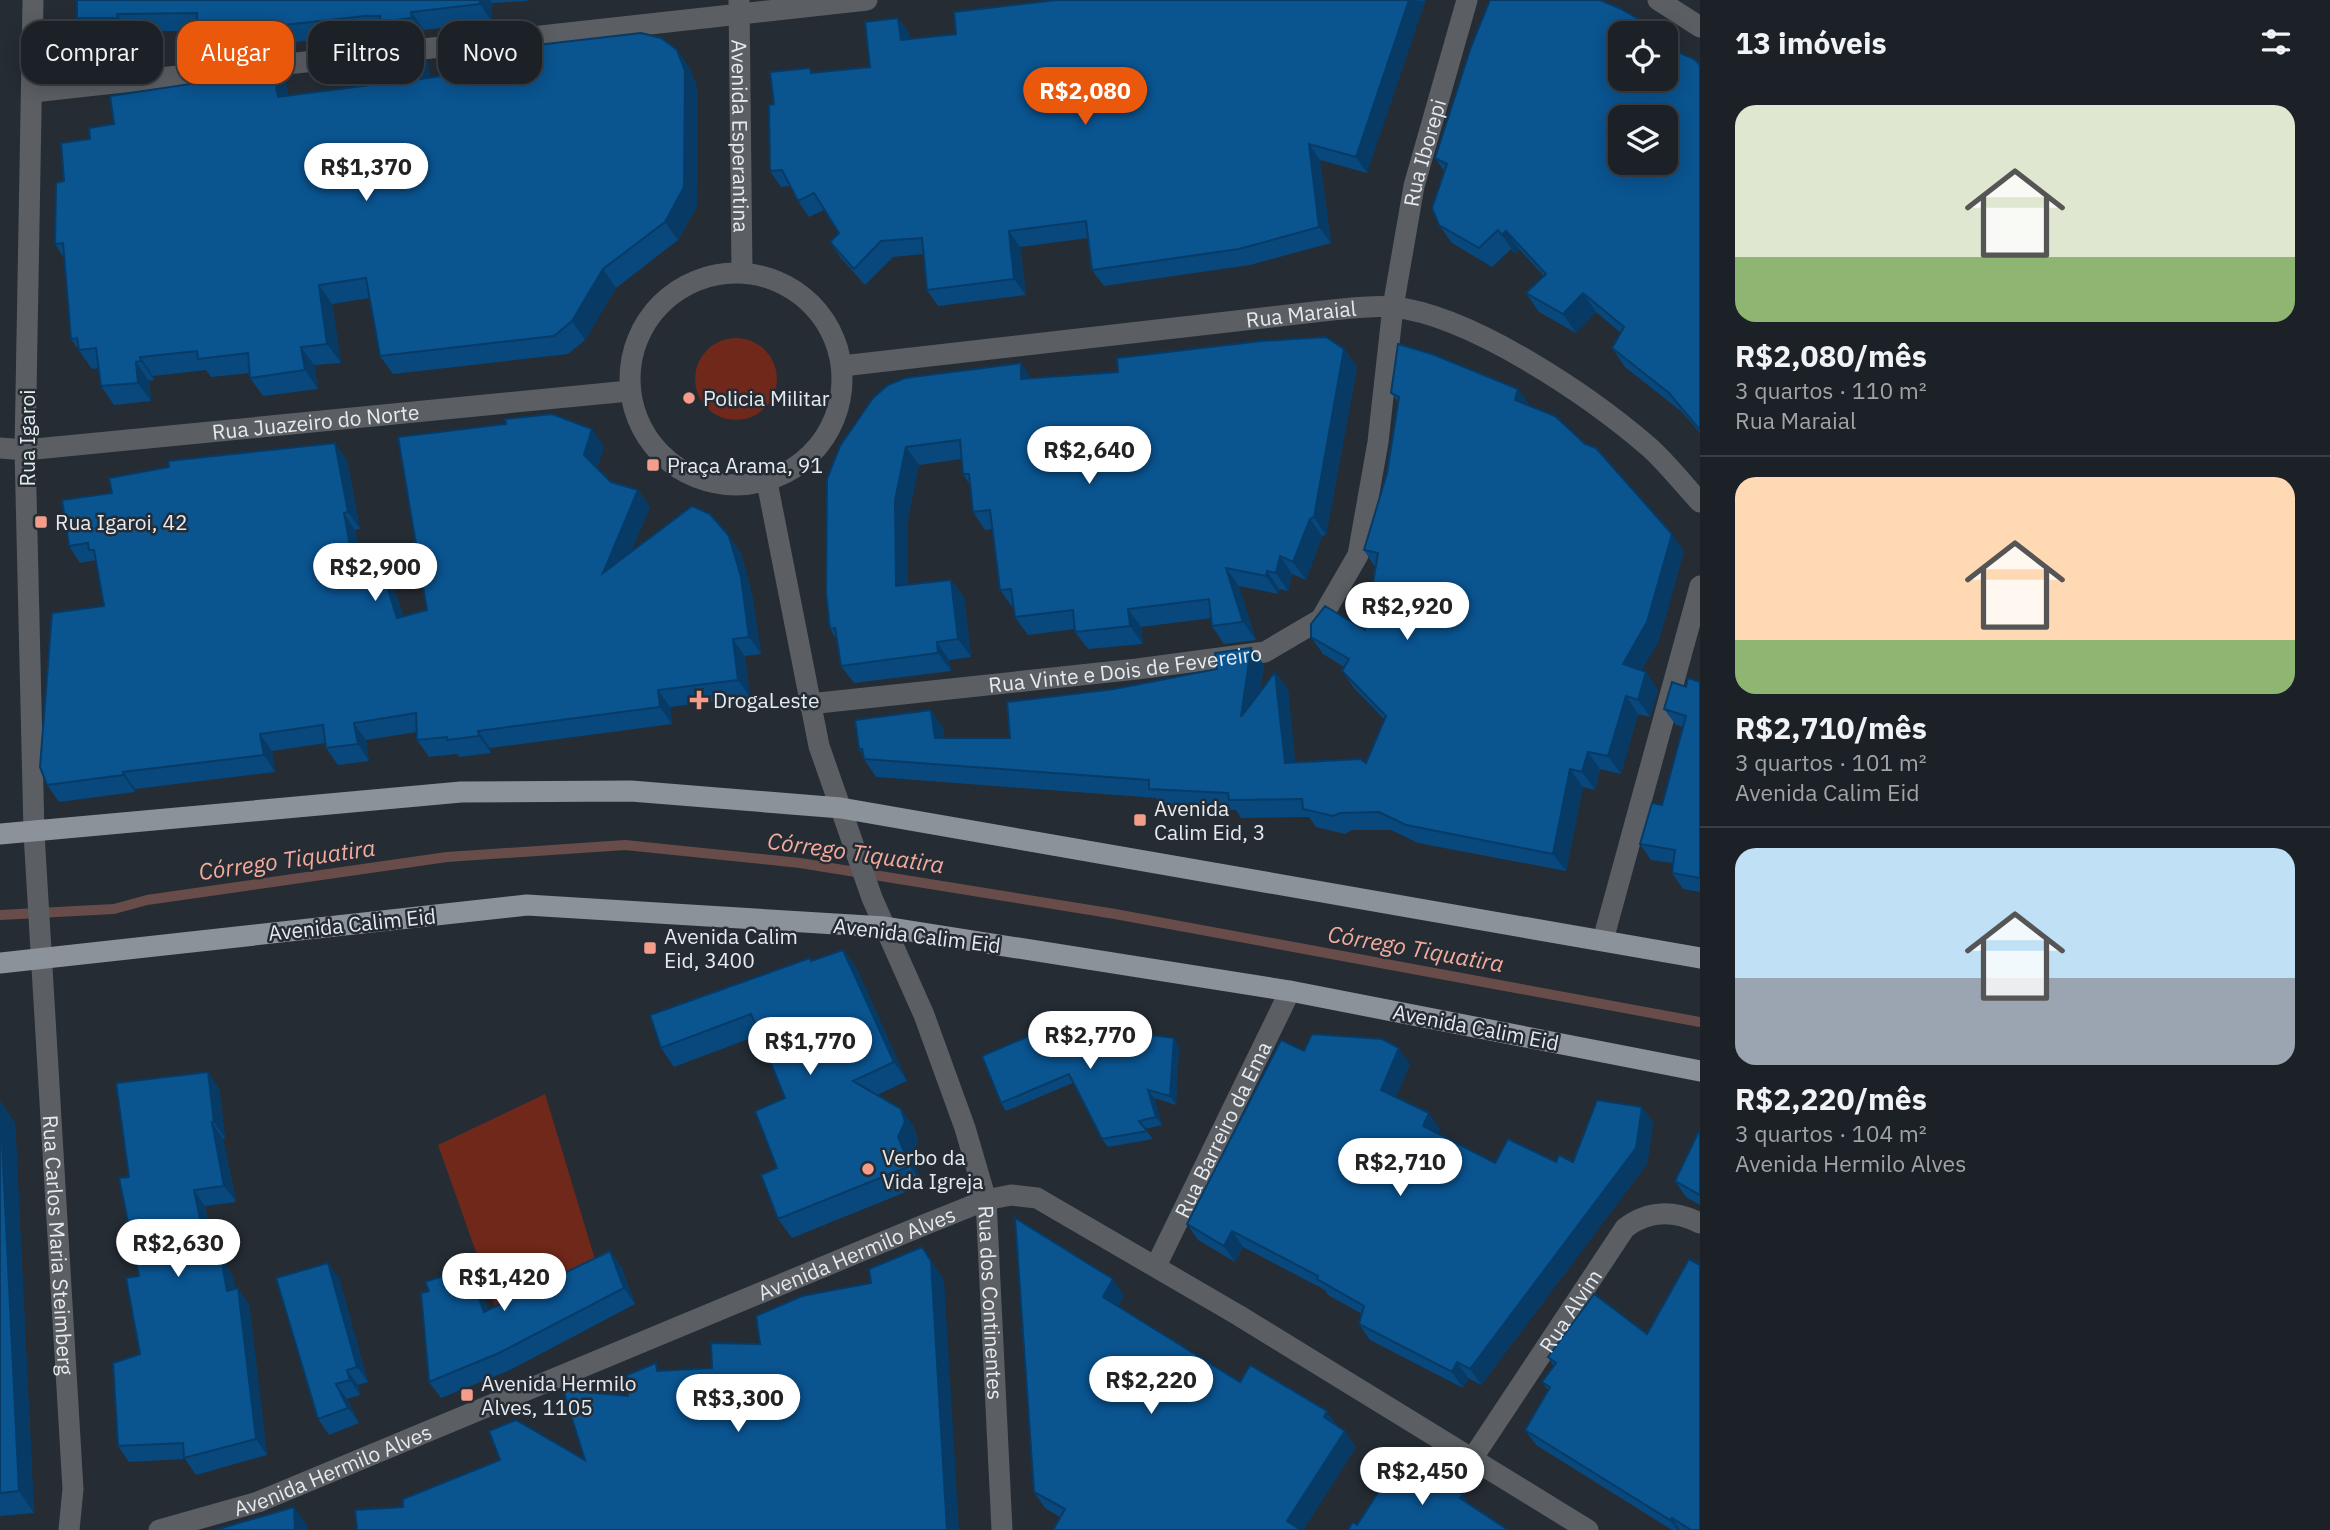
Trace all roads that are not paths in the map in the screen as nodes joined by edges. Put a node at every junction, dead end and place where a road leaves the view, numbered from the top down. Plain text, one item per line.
1 (33, 0) edge
2 (867, 0) edge
3 (1467, 0) edge
4 (1658, 0) edge
5 (739, 7) edge
6 (1700, 27) edge
7 (33, 92) junction
8 (742, 272) junction
9 (1393, 307) junction
10 (842, 366) junction
11 (629, 391) junction
12 (0, 448) edge
13 (25, 450) junction
14 (767, 482) junction
15 (1700, 502) edge
16 (1700, 586) edge
17 (809, 704) junction
18 (841, 808) junction
19 (34, 833) junction
20 (0, 834) edge
21 (885, 927) junction
22 (1603, 940) junction
23 (1700, 958) edge
24 (43, 960) junction
25 (0, 963) edge
26 (1290, 991) junction
27 (1700, 1071) edge
28 (986, 1200) junction
29 (1700, 1223) edge
30 (1156, 1266) junction
31 (1472, 1459) junction
32 (69, 1530) edge
33 (159, 1530) edge
34 (1002, 1530) edge
35 (1588, 1530) edge

1 - 7 street, Rua Igaroi
2 - 5 street
3 - 9 street, Rua Iborepi
4 - 6 street
5 - 7 street
5 - 8 street, Avenida Esperantina
7 - 13 street, Rua Igaroi
8 - 10 street
8 - 11 street
9 - 10 street, Rua Maraial
9 - 15 street, Rua Maraial
9 - 17 street, Rua Vinte e Dois de Fevereiro
10 - 14 street
11 - 13 street, Rua Juazeiro do Norte
11 - 14 street
12 - 13 street, Rua Juazeiro do Norte
13 - 19 street, Rua Igaroi
14 - 17 street, Rua dos Continentes
16 - 22 street
17 - 18 street, Rua dos Continentes
18 - 19 main road
18 - 21 street, Rua dos Continentes
18 - 22 main road
19 - 20 main road
19 - 24 street, Rua Igaroi
21 - 24 main road, Avenida Calim Eid
21 - 26 main road, Avenida Calim Eid
21 - 28 street, Rua dos Continentes
22 - 23 main road
24 - 25 main road, Avenida Calim Eid
24 - 32 street, Rua Carlos Maria Steimberg
26 - 27 main road, Avenida Calim Eid
26 - 30 street, Rua Barreiro da Ema
28 - 30 street, Avenida Hermilo Alves
28 - 33 street, Avenida Hermilo Alves
28 - 34 street, Rua dos Continentes
29 - 31 street, Rua Alvim
30 - 31 street, Avenida Hermilo Alves
31 - 35 street, Avenida Hermilo Alves

